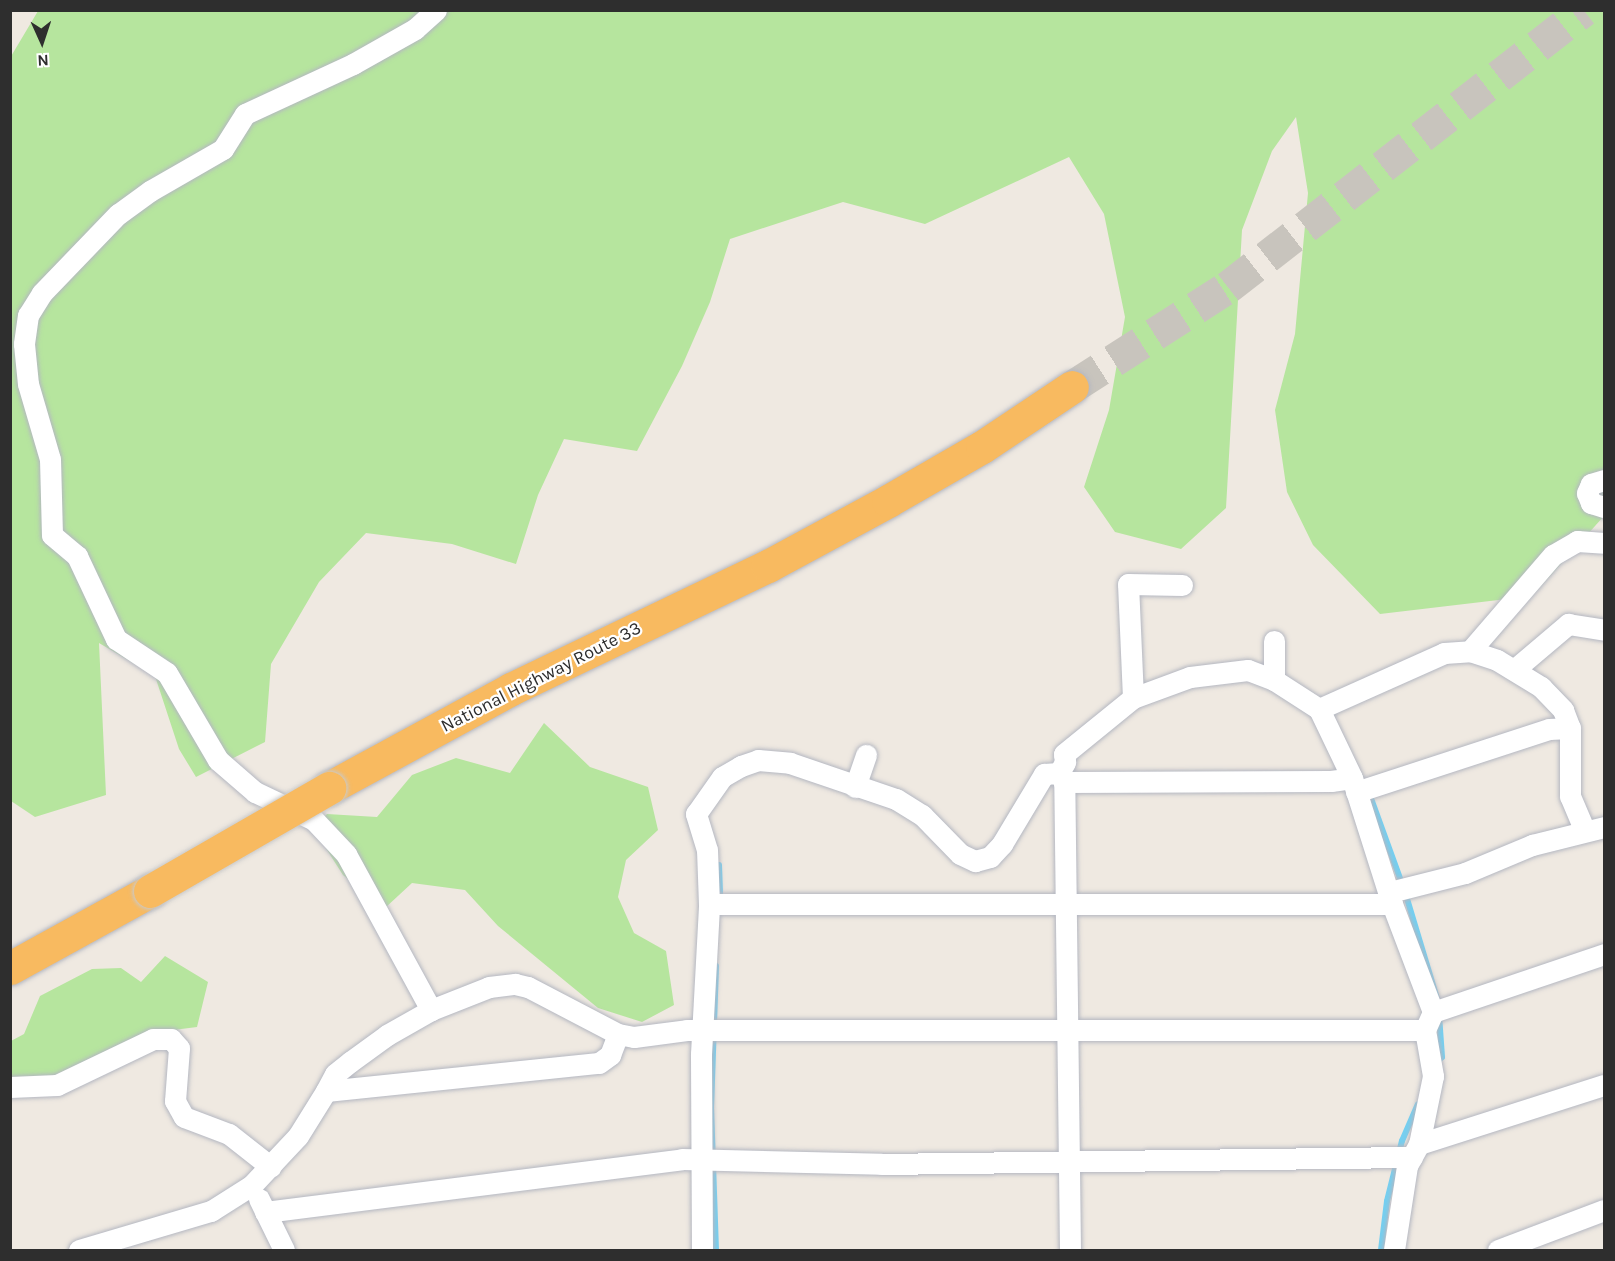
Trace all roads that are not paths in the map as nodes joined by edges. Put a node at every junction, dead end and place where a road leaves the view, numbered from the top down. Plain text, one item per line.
1 (436, 10) edge
2 (1072, 387) tunnel mouth
3 (1605, 480) edge
4 (1605, 507) edge
5 (1605, 543) edge
6 (1182, 585) dead end
7 (1605, 630) edge
8 (1274, 641) dead end
9 (1470, 651) junction
10 (1515, 669) junction
11 (1274, 680) junction
12 (1133, 698) junction
13 (1319, 709) junction
14 (1570, 728) junction
15 (866, 755) dead end
16 (1061, 778) junction
17 (1354, 785) junction
18 (855, 787) junction
19 (1594, 828) edge
20 (1391, 898) junction
21 (709, 904) junction
22 (1067, 905) junction
23 (1605, 954) edge
24 (10, 968) edge
25 (431, 1010) junction
26 (1429, 1021) junction
27 (702, 1030) junction
28 (1068, 1031) junction
29 (618, 1034) junction
30 (1605, 1085) edge
31 (10, 1087) edge
32 (326, 1091) junction
33 (1416, 1150) junction
34 (1071, 1159) junction
35 (702, 1160) junction
36 (271, 1167) junction
37 (252, 1185) junction
38 (1605, 1210) edge
39 (265, 1212) junction
40 (79, 1251) edge
41 (284, 1251) edge
42 (702, 1251) edge
43 (1070, 1251) edge
44 (1394, 1251) edge
45 (1498, 1251) edge

1 - 25 street
2 - 24 highway, National Highway Route 33, bridge
3 - 4 street
5 - 9 street
6 - 12 street
7 - 10 street
8 - 11 street
9 - 10 street
9 - 13 street
10 - 14 street
11 - 12 street
11 - 13 street
12 - 16 street
13 - 17 street
14 - 17 street
14 - 19 street
15 - 18 street
16 - 17 street
16 - 18 street
16 - 22 street
17 - 20 street
18 - 21 street
19 - 20 street
20 - 22 street
20 - 26 street
21 - 22 street
21 - 27 street
22 - 28 street
23 - 26 street
25 - 29 street
25 - 32 street
26 - 28 street
26 - 33 street
27 - 28 street
27 - 29 street
27 - 35 street
28 - 34 street
29 - 32 street
30 - 33 street
31 - 36 street
32 - 36 street
33 - 34 street
33 - 44 street
34 - 35 street
34 - 43 street
35 - 39 street
35 - 42 street
36 - 37 street
37 - 39 street
37 - 40 street
38 - 45 street
39 - 41 street

